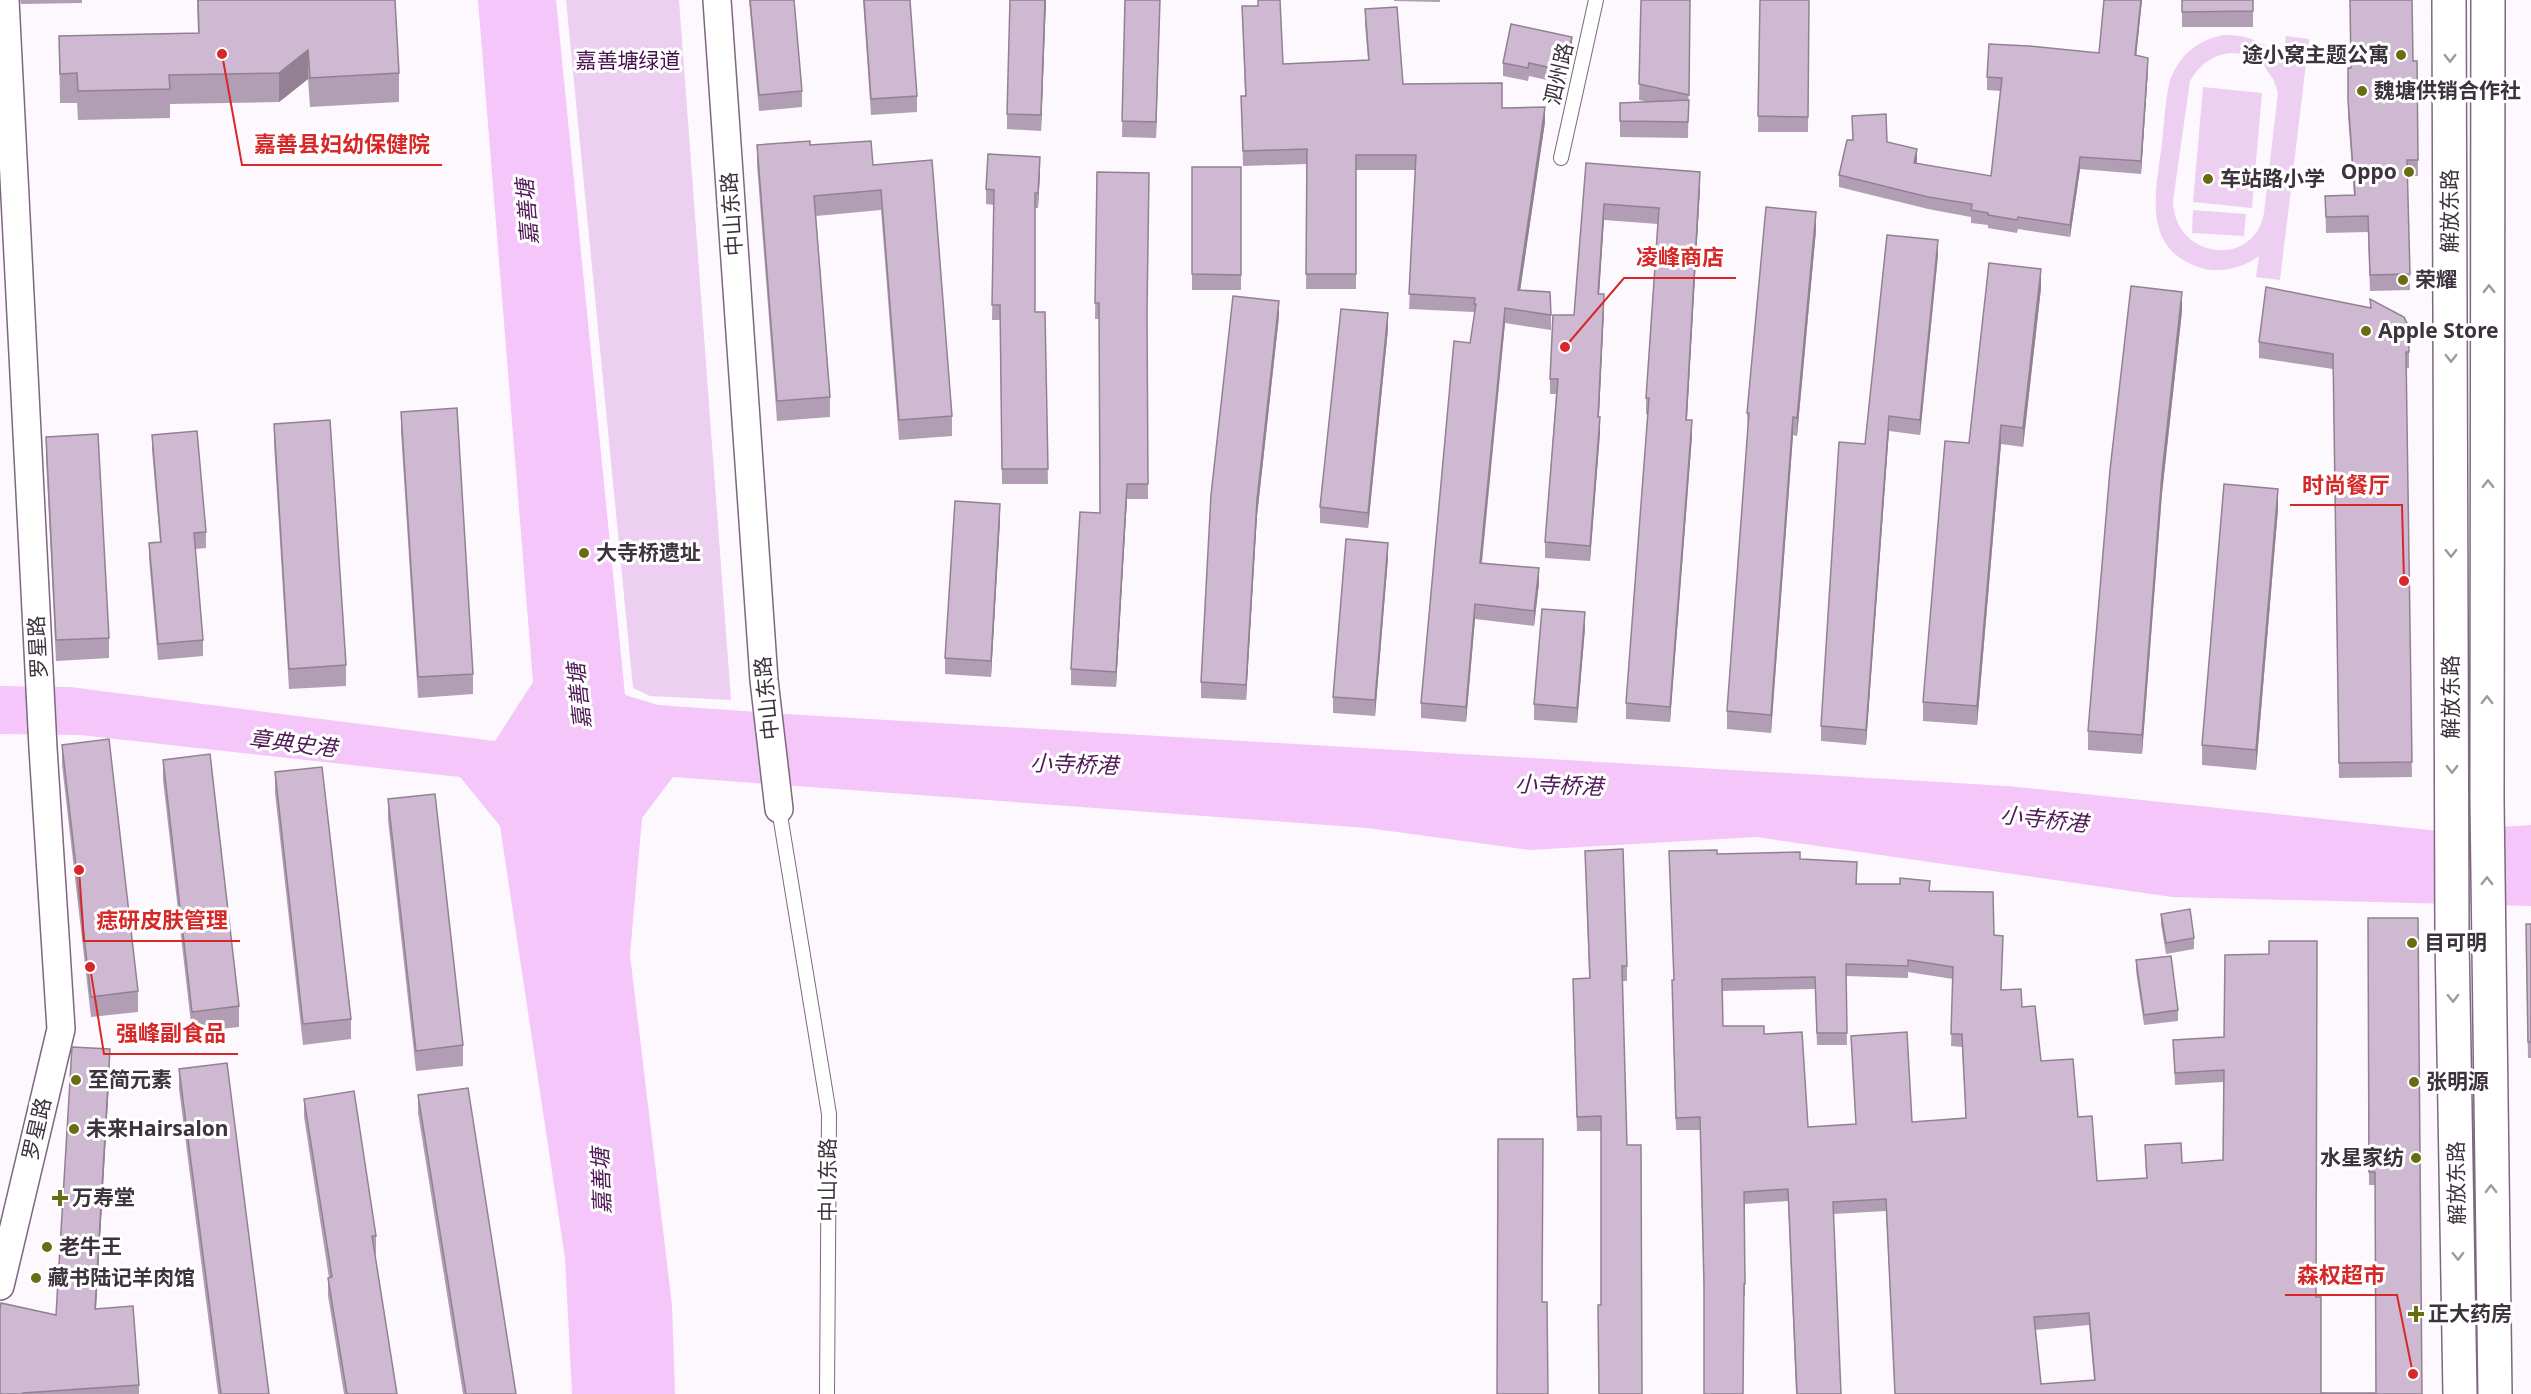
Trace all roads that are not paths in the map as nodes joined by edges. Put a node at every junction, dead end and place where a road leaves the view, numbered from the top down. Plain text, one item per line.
1 (5, 0) edge
2 (717, 0) edge
3 (1596, 0) edge
4 (2449, 0) edge
5 (2488, 0) edge
6 (1561, 158) dead end
7 (779, 809) joint
8 (0, 1286) edge
9 (827, 1394) edge
10 (2460, 1394) edge
11 (2495, 1394) edge

1 - 8 street, 罗星路
2 - 7 street, 中山东路
3 - 6 lane, 泗州路
4 -> 10 main road, 解放东路
11 -> 5 main road, 解放东路
7 - 9 lane, 中山东路

